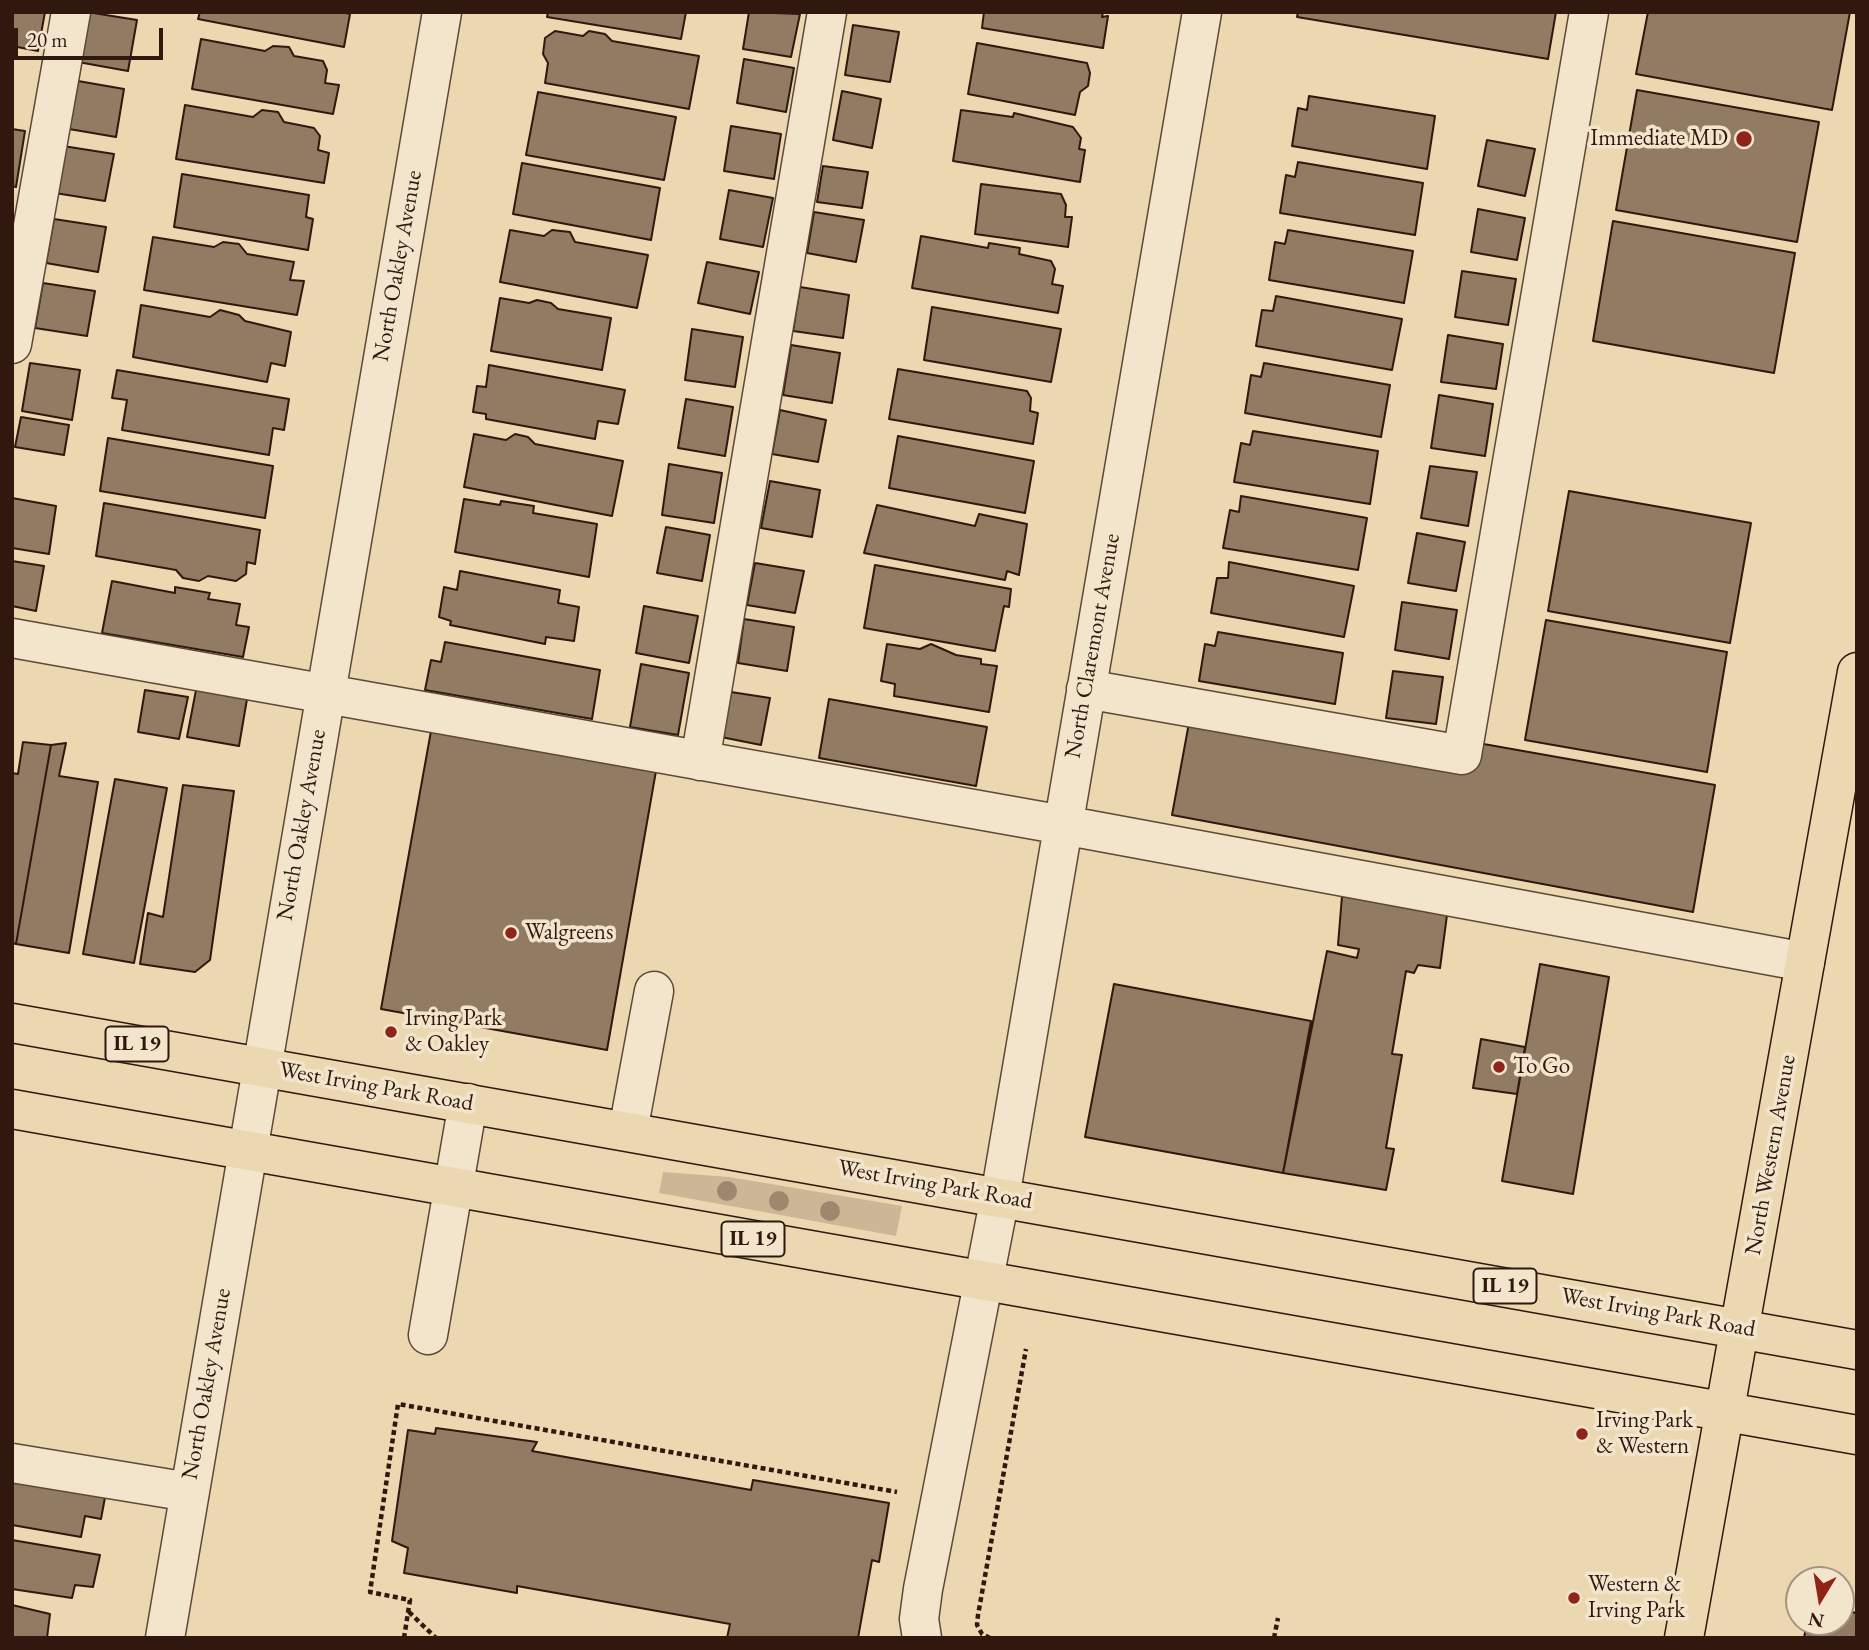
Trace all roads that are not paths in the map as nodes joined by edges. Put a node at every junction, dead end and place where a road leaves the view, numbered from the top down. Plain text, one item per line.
1 (71, 12) edge
2 (442, 12) edge
3 (827, 12) edge
4 (1202, 12) edge
5 (1589, 12) edge
6 (12, 344) edge
7 (12, 638) edge
8 (1857, 672) edge
9 (1086, 689) junction
10 (325, 693) junction
11 (700, 761) junction
12 (1063, 825) junction
13 (1805, 962) junction
14 (654, 990) dead end
15 (12, 1023) edge
16 (261, 1066) junction
17 (468, 1103) junction
18 (12, 1109) edge
19 (628, 1131) junction
20 (247, 1150) junction
21 (454, 1186) junction
22 (1000, 1197) junction
23 (985, 1280) junction
24 (1740, 1328) junction
25 (428, 1335) dead end
26 (1857, 1349) edge
27 (1724, 1410) junction
28 (1857, 1435) edge
29 (12, 1463) edge
30 (189, 1492) junction
31 (164, 1638) edge
32 (922, 1638) edge
33 (1684, 1638) edge

1 - 6 street
2 - 10 street, North Oakley Avenue
3 - 11 street
4 - 9 street, North Claremont Avenue
5 - 9 street
7 - 10 street
8 - 13 main road, North Western Avenue
9 - 12 street, North Claremont Avenue
10 - 11 street
10 - 16 street, North Oakley Avenue
11 - 12 street
12 - 13 street
12 - 22 street, North Claremont Avenue
13 - 24 main road, North Western Avenue
14 - 19 street
15 - 16 main road, West Irving Park Road / IL 19
16 - 17 main road, West Irving Park Road / IL 19
16 - 20 street, North Oakley Avenue
17 - 19 main road, West Irving Park Road / IL 19
17 - 21 street
18 - 20 main road, IL 19
19 - 22 main road, West Irving Park Road / IL 19
20 - 21 main road, IL 19
20 - 30 street, North Oakley Avenue
21 - 23 main road, IL 19
21 - 25 street
22 - 23 street, North Claremont Avenue
22 - 24 main road, West Irving Park Road / IL 19
23 - 27 main road, IL 19
23 - 32 street, North Claremont Avenue
24 - 26 main road, West Irving Park Road / IL 19
24 - 27 main road, North Western Avenue
27 - 28 main road, IL 19
27 - 33 main road, North Western Avenue
29 - 30 street
30 - 31 street, North Oakley Avenue

